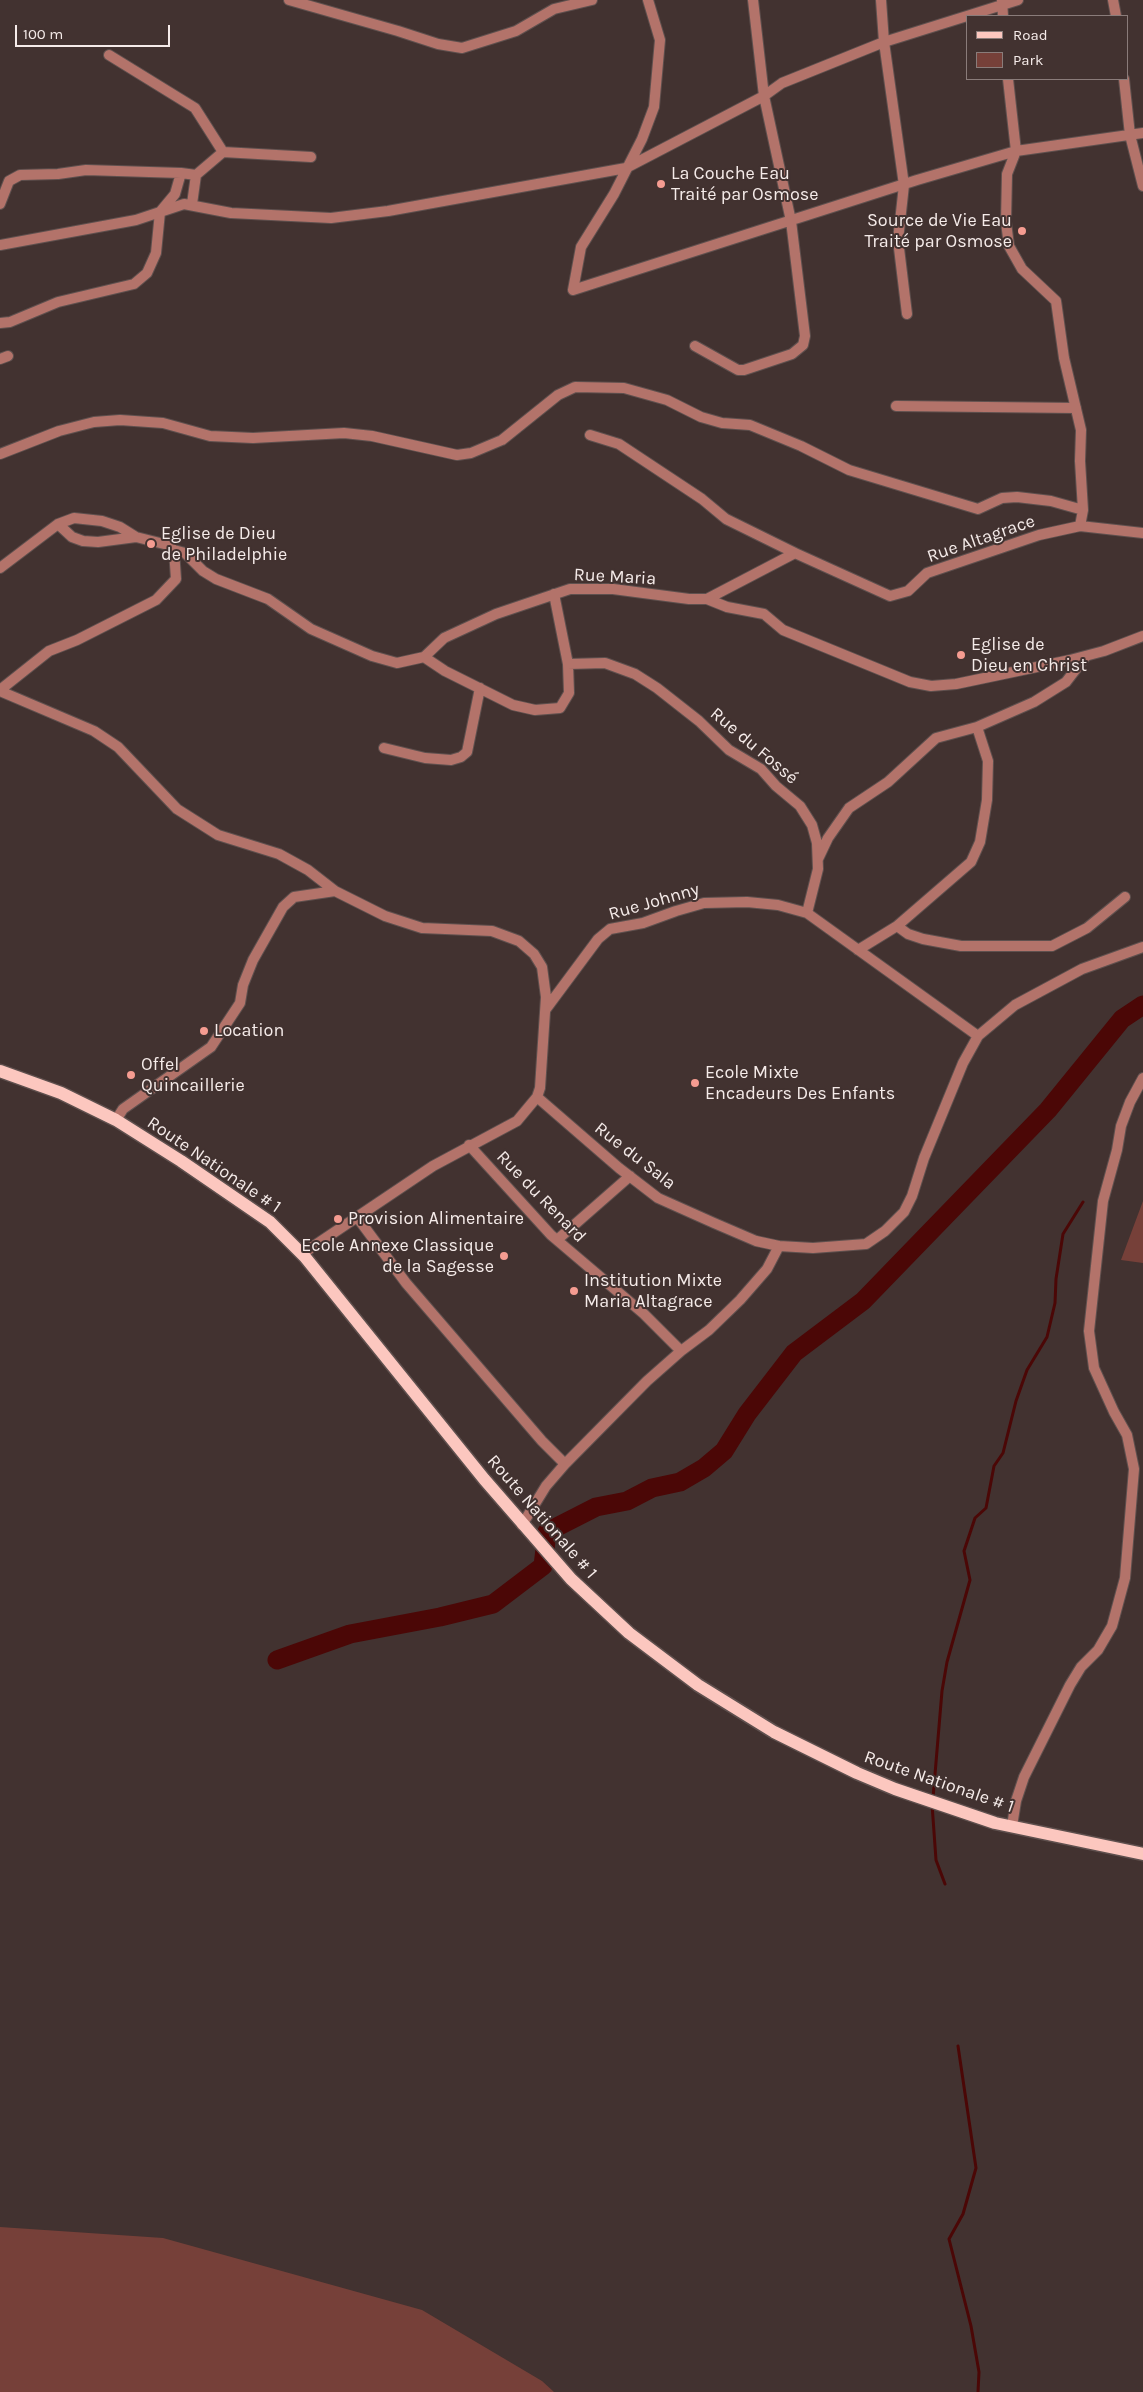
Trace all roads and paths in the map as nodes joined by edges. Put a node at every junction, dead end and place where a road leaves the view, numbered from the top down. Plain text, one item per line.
1 (290, 0) edge
2 (592, 0) edge
3 (648, 0) edge
4 (753, 0) edge
5 (881, 0) edge
6 (1018, 0) edge
7 (1113, 0) edge
8 (1002, 2) edge
9 (1003, 15) edge
10 (1116, 15) edge
11 (884, 42) junction
12 (108, 55) dead end
13 (1008, 80) edge
14 (1124, 80) edge
15 (764, 96) junction
16 (1143, 133) edge
17 (1130, 135) junction
18 (1016, 151) junction
19 (223, 152) junction
20 (311, 157) dead end
21 (626, 168) junction
22 (181, 173) junction
23 (196, 175) junction
24 (904, 185) junction
25 (1143, 186) edge
26 (0, 204) edge
27 (192, 204) junction
28 (160, 212) junction
29 (791, 221) junction
30 (0, 245) edge
31 (907, 314) dead end
32 (0, 323) edge
33 (695, 346) dead end
34 (896, 406) dead end
35 (1076, 408) junction
36 (590, 435) dead end
37 (0, 454) edge
38 (1084, 510) junction
39 (58, 524) junction
40 (1080, 526) junction
41 (1143, 533) edge
42 (136, 536) junction
43 (174, 550) junction
44 (795, 553) junction
45 (0, 568) edge
46 (554, 594) junction
47 (707, 599) junction
48 (1143, 636) edge
49 (1086, 656) junction
50 (424, 657) junction
51 (568, 664) junction
52 (480, 688) junction
53 (0, 690) edge
54 (977, 727) junction
55 (384, 748) dead end
56 (818, 860) junction
57 (334, 891) junction
58 (1125, 897) dead end
59 (807, 913) junction
60 (897, 926) junction
61 (1143, 946) edge
62 (858, 950) junction
63 (546, 1009) junction
64 (978, 1036) junction
65 (0, 1071) edge
66 (1143, 1078) edge
67 (537, 1097) junction
68 (116, 1120) junction
69 (469, 1145) junction
70 (630, 1176) junction
71 (357, 1217) junction
72 (556, 1240) junction
73 (779, 1246) junction
74 (302, 1254) junction
75 (681, 1351) junction
76 (565, 1464) junction
77 (522, 1525) junction
78 (1012, 1826) junction
79 (1143, 1854) edge

1 - 2 street
3 - 21 street
4 - 15 street
5 - 11 street
6 - 8 street
7 - 10 street
8 - 9 street
8 - 11 street
11 - 15 street
11 - 24 street
12 - 19 street
13 - 18 street
14 - 17 street
15 - 21 street
15 - 29 street
16 - 17 street
17 - 18 street
17 - 25 street
18 - 24 street
18 - 35 street
19 - 20 street
19 - 23 street
21 - 27 street
21 - 29 street
22 - 23 street
22 - 26 street
22 - 28 street
23 - 27 street
24 - 29 street
24 - 31 street
27 - 28 street
28 - 30 street
28 - 32 street
29 - 33 street
34 - 35 street
35 - 38 street
36 - 44 street, Rue Altagrace
37 - 38 street
38 - 40 street
39 - 42 street
39 - 42 street
39 - 45 street
40 - 41 street, Rue Altagrace
40 - 44 street, Rue Altagrace
42 - 43 street
43 - 50 street
43 - 53 street
44 - 47 street
46 - 47 street, Rue Maria
46 - 50 street, Rue Maria
46 - 51 street
47 - 49 street, Rue Maria
48 - 49 street, Rue Maria
49 - 54 street
50 - 52 street
51 - 52 street
51 - 56 street, Rue du Fossé
52 - 55 street
53 - 57 street
54 - 56 street
54 - 60 street
56 - 59 street, Rue du Fossé
57 - 63 street
57 - 68 street
58 - 60 street
59 - 62 street
59 - 63 street, Rue Johnny
60 - 62 street
61 - 64 street
62 - 64 street
63 - 67 street
64 - 73 street, Rue du Sala
65 - 68 main road, Route Nationale # 1
66 - 78 street
67 - 69 street
67 - 70 street, Rue du Sala
68 - 74 main road, Route Nationale # 1
69 - 71 street
69 - 72 street, Rue du Renard
70 - 72 street
70 - 73 street, Rue du Sala
71 - 74 street
71 - 76 street
72 - 75 street, Rue du Renard
73 - 75 street
74 - 77 main road, Route Nationale # 1
75 - 76 street
76 - 77 street
77 - 78 main road, Route Nationale # 1
78 - 79 main road, Route Nationale # 1

